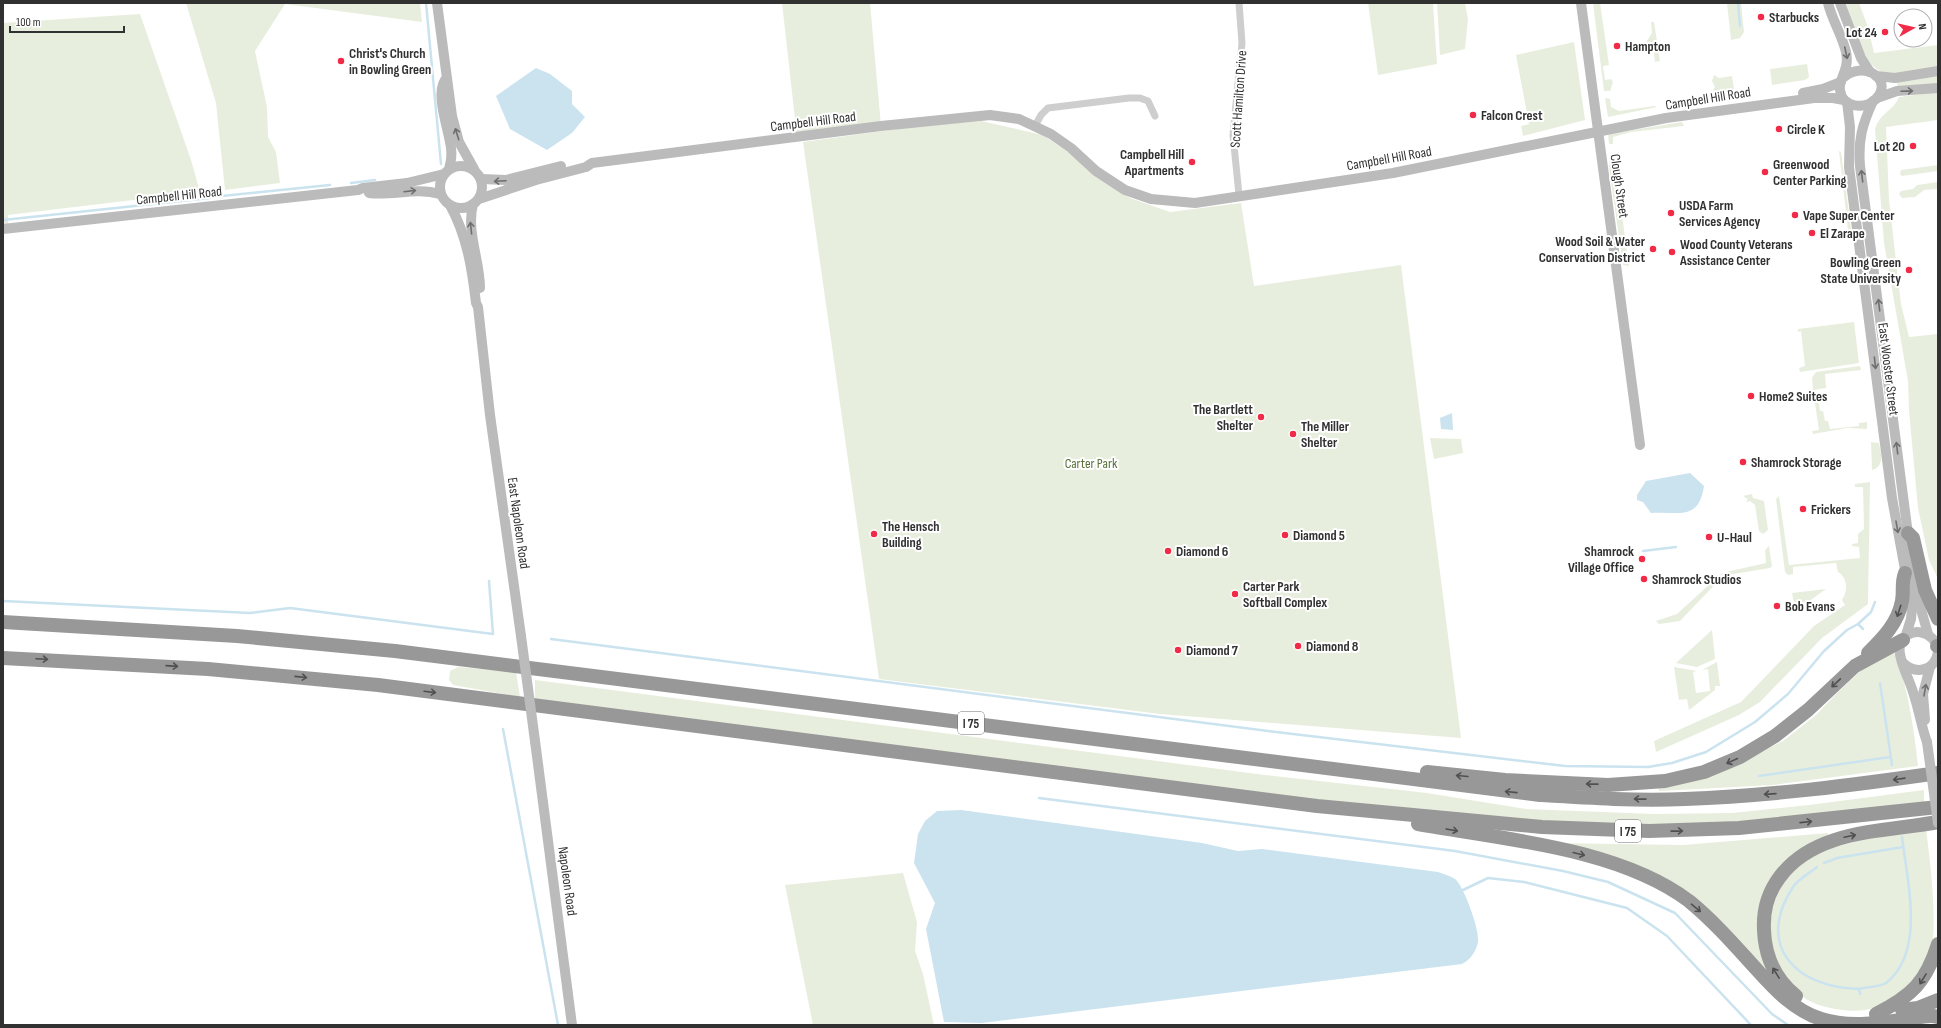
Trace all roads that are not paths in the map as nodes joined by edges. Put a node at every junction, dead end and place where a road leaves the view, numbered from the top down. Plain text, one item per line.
1 (437, 3) edge
2 (1239, 3) edge
3 (1581, 3) edge
4 (1828, 3) edge
5 (1840, 3) edge
6 (1938, 71) edge
7 (1873, 74) junction
8 (446, 78) junction
9 (1842, 80) junction
10 (1938, 88) edge
11 (1875, 100) junction
12 (1846, 101) junction
13 (1768, 103) junction
14 (1155, 116) dead end
15 (1035, 126) junction
16 (1598, 131) junction
17 (592, 163) junction
18 (474, 169) junction
19 (446, 172) junction
20 (482, 180) junction
21 (358, 190) junction
22 (440, 194) junction
23 (1239, 195) junction
24 (476, 202) junction
25 (450, 205) junction
26 (3, 229) edge
27 (478, 307) junction
28 (1640, 445) dead end
29 (1908, 533) junction
30 (1905, 574) junction
31 (1938, 619) edge
32 (3, 622) edge
33 (1928, 634) junction
34 (1904, 639) junction
35 (1938, 649) edge
36 (3, 658) edge
37 (1903, 663) junction
38 (1855, 666) junction
39 (1930, 667) junction
40 (535, 741) joint
41 (1927, 742) junction
42 (1324, 769) junction
43 (1938, 773) edge
44 (1317, 806) junction
45 (1938, 807) edge
46 (1938, 822) edge
47 (1938, 944) edge
48 (1938, 1000) edge
49 (1876, 1014) junction
50 (1938, 1017) edge
51 (572, 1025) edge

1 - 8 main road
2 - 23 street, Scott Hamilton Drive
3 - 16 main road, Clough Street
4 -> 9 main road, East Wooster Street
5 - 7 main road, East Wooster Street
6 - 7 main road
7 - 9 main road
7 - 11 main road, East Wooster Street
18 -> 8 main road
8 - 19 main road
9 - 12 main road, East Wooster Street
9 - 13 main road, Campbell Hill Road
11 -> 10 main road
11 - 12 main road
29 -> 11 main road, East Wooster Street
12 - 13 main road, Campbell Hill Road
12 -> 30 main road, East Wooster Street
13 - 16 main road, Campbell Hill Road
14 - 15 street
15 - 17 main road, Campbell Hill Road
15 - 23 main road, Campbell Hill Road
16 - 23 main road, Campbell Hill Road
16 - 28 main road, Clough Street
17 -> 20 main road, Campbell Hill Road
17 - 24 main road, Campbell Hill Road
18 - 19 main road
18 - 20 main road
19 - 21 main road, Campbell Hill Road
19 - 22 main road
20 - 24 main road
21 -> 22 main road, Campbell Hill Road
21 - 26 main road, Campbell Hill Road
22 - 25 main road
24 - 25 main road
27 -> 24 main road, East Napoleon Road
25 - 27 main road, East Napoleon Road
27 - 40 main road, East Napoleon Road, bridge
29 - 31 highway
29 - 33 main road, East Wooster Street
30 - 34 main road, East Wooster Street
30 -> 38 highway
32 - 42 highway, I 75
33 - 34 main road
33 - 35 main road, East Wooster Street
34 - 37 main road, East Wooster Street
34 - 38 highway
35 - 39 main road, East Wooster Street
36 -> 44 highway, I 75
37 - 39 main road
37 - 41 main road, East Wooster Street
38 -> 42 highway
41 -> 39 main road, East Wooster Street
40 - 51 main road, Napoleon Road
41 - 46 main road, East Wooster Street, bridge
43 -> 42 highway, I 75
44 -> 45 highway, I 75
44 -> 50 highway
49 -> 46 highway
47 -> 49 highway
48 - 49 highway

